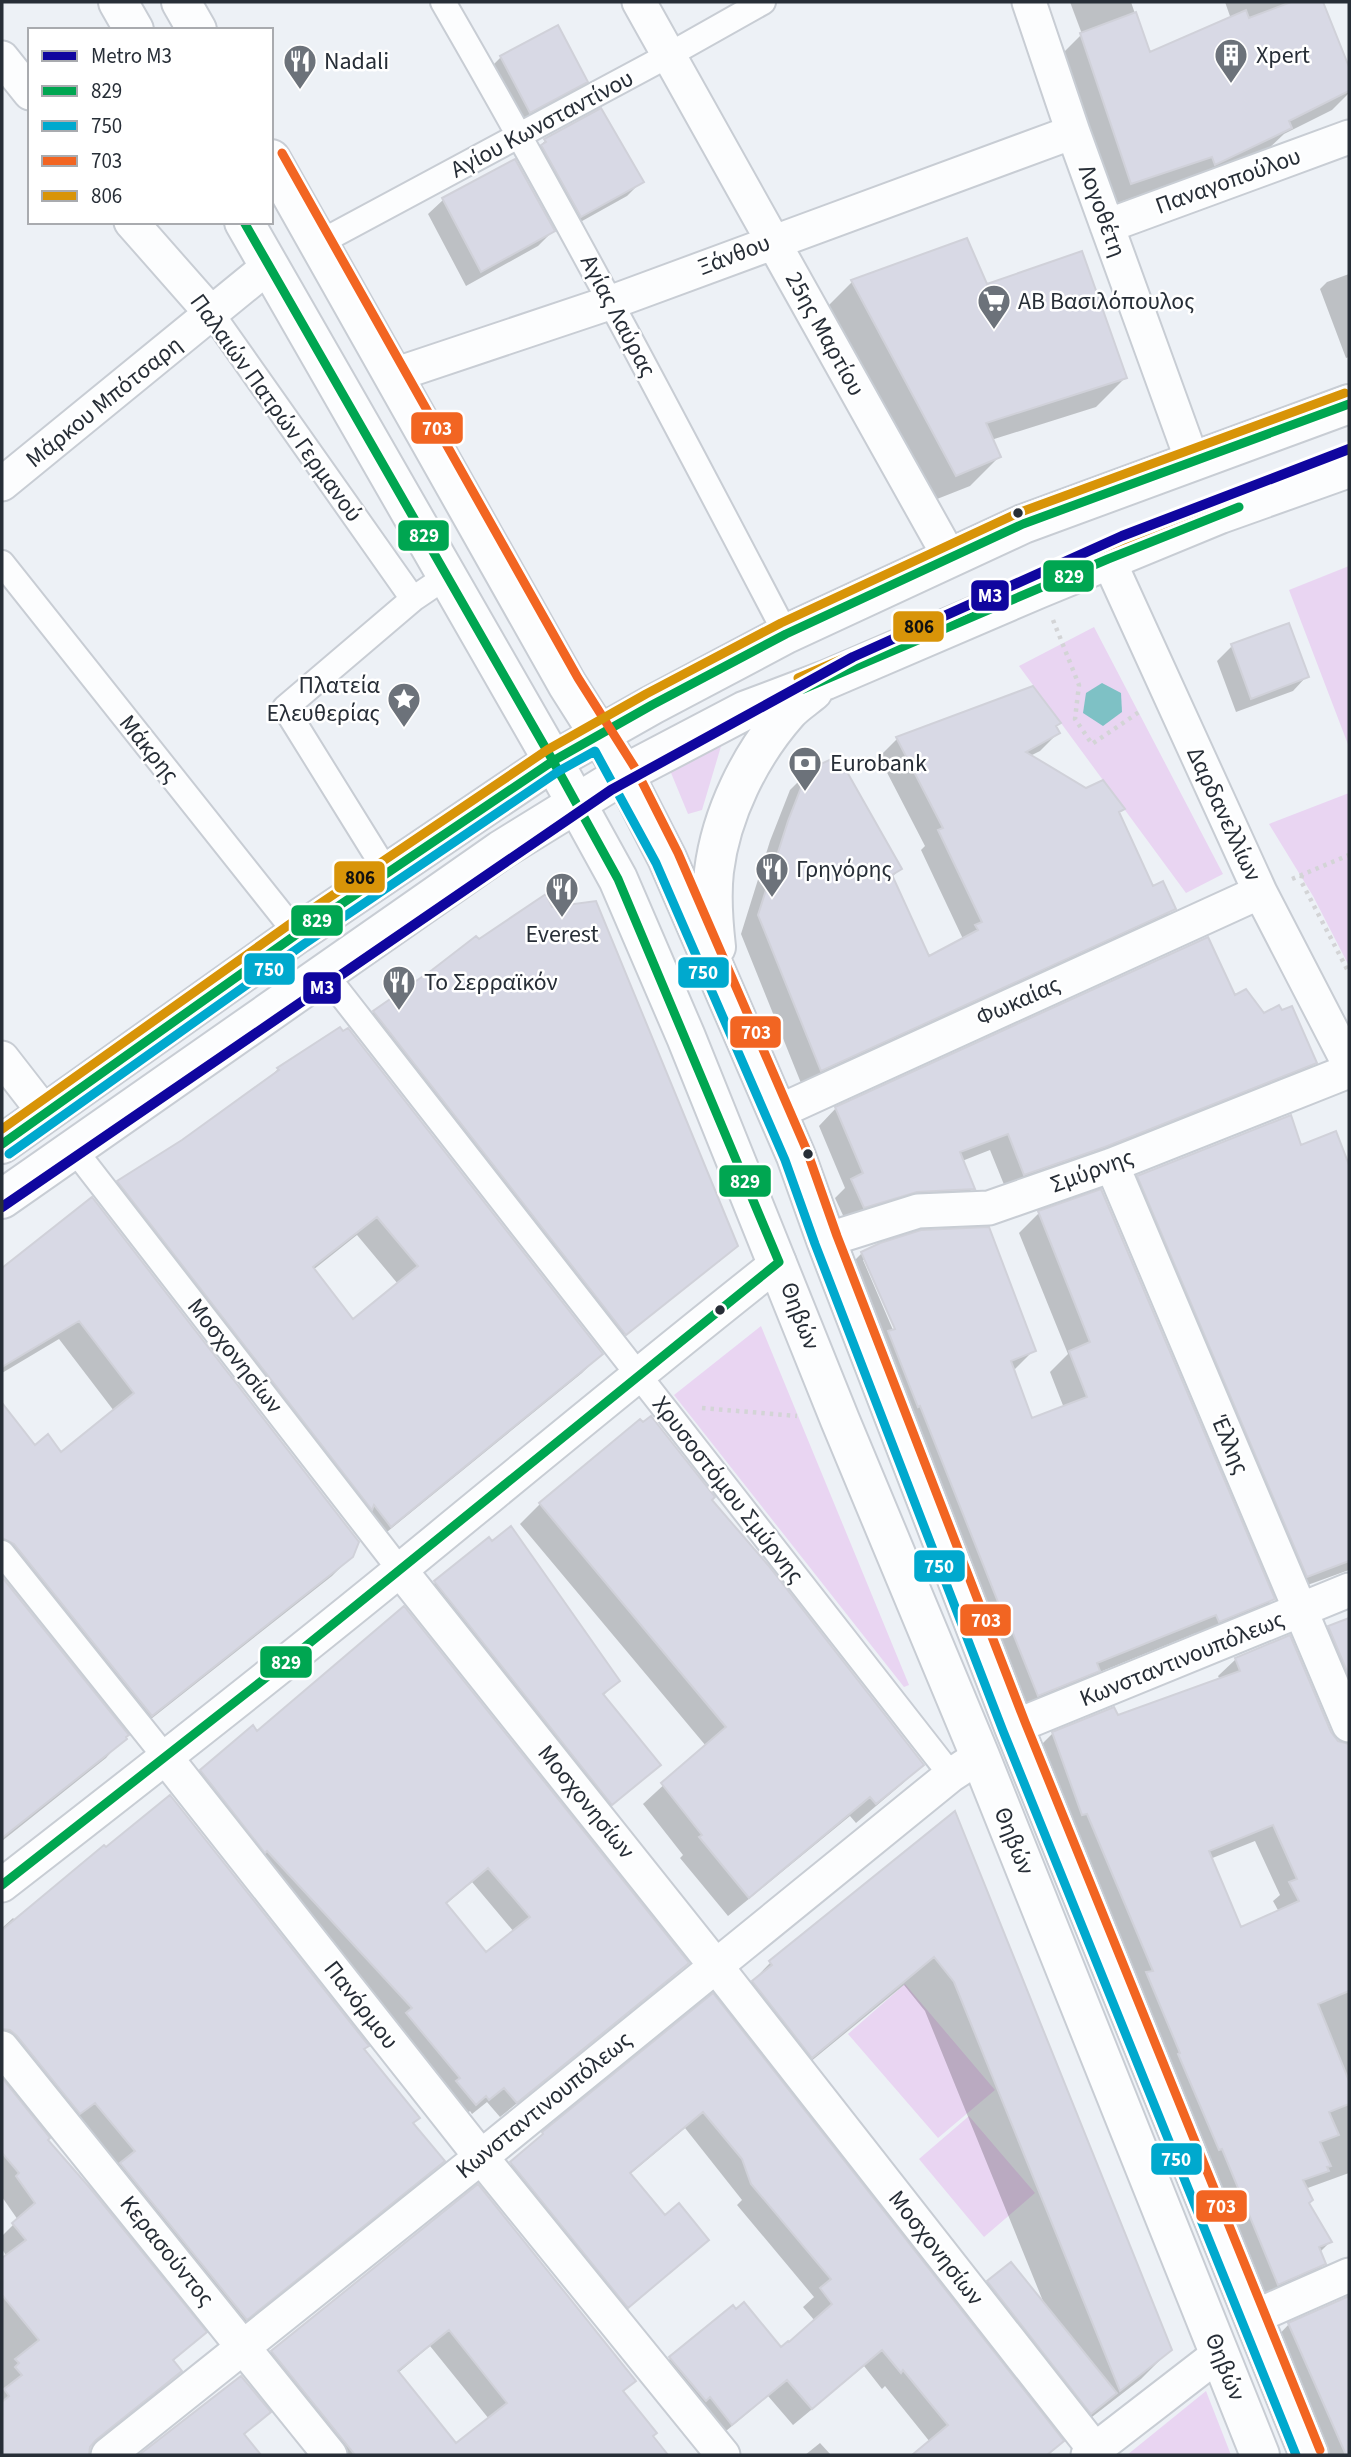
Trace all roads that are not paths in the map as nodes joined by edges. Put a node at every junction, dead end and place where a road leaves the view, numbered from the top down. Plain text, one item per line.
1 (118, 2) edge
2 (181, 2) edge
3 (443, 2) edge
4 (639, 2) edge
5 (763, 2) edge
6 (1029, 2) edge
7 (133, 28) edge
8 (196, 28) edge
9 (669, 55) junction
10 (2, 58) edge
11 (28, 90) edge
12 (1073, 132) junction
13 (520, 135) junction
14 (1349, 137) edge
15 (273, 162) edge
16 (133, 224) edge
17 (245, 224) edge
18 (1107, 226) junction
19 (773, 241) junction
20 (319, 243) junction
21 (270, 265) junction
22 (612, 302) junction
23 (212, 314) junction
24 (394, 375) junction
25 (1349, 404) edge
26 (1192, 460) junction
27 (1349, 468) edge
28 (2, 484) edge
29 (949, 556) junction
30 (1108, 559) junction
31 (2, 564) edge
32 (447, 576) junction
33 (413, 599) junction
34 (786, 634) junction
35 (827, 680) junction
36 (600, 734) junction
37 (553, 761) junction
38 (624, 774) junction
39 (576, 804) junction
40 (388, 874) junction
41 (1260, 892) junction
42 (297, 934) junction
43 (325, 974) junction
44 (738, 1019) junction
45 (2, 1058) edge
46 (1349, 1064) edge
47 (1349, 1071) edge
48 (44, 1112) junction
49 (778, 1112) junction
50 (2, 1144) edge
51 (73, 1148) junction
52 (1112, 1165) junction
53 (2, 1199) edge
54 (826, 1240) junction
55 (779, 1262) junction
56 (637, 1374) junction
57 (2, 1553) edge
58 (400, 1570) junction
59 (1349, 1590) edge
60 (1300, 1610) junction
61 (1349, 1724) edge
62 (1014, 1727) junction
63 (166, 1758) junction
64 (965, 1765) junction
65 (2, 1885) edge
66 (715, 1965) junction
67 (2, 2048) edge
68 (481, 2157) junction
69 (1349, 2275) edge
70 (1254, 2317) junction
71 (244, 2346) junction
72 (1220, 2353) junction
73 (1094, 2454) edge
74 (108, 2455) edge
75 (330, 2455) edge
76 (723, 2455) edge
77 (1260, 2455) edge
78 (1309, 2455) edge

1 - 7 main road
2 - 8 main road
3 - 13 street, Αγίας Λαύρας
4 - 9 street, 25ης Μαρτίου
5 - 9 street, Αγίου Κωνσταντίνου
6 - 12 street, Λογοθέτη
9 - 13 street, Αγίου Κωνσταντίνου
9 - 19 street, 25ης Μαρτίου
10 - 11 street
12 - 18 street, Λογοθέτη
12 - 19 street, Ξάνθου
13 - 20 street, Αγίου Κωνσταντίνου
13 - 22 street, Αγίας Λαύρας
14 - 18 street, Παναγοπούλου
15 - 20 main road, Θηβών
16 - 23 street, Παλαιών Πατρών Γερμανού
17 - 21 main road, Θηβών
18 - 26 street, Λογοθέτη
19 - 22 street, Ξάνθου
19 - 29 street, 25ης Μαρτίου
20 - 24 main road, Θηβών
21 - 23 street, Μάρκου Μπότσαρη
21 - 32 main road, Θηβών
22 - 24 street, Ξάνθου
22 - 34 street, Αγίας Λαύρας
23 - 28 street, Μάρκου Μπότσαρη
23 - 33 street, Παλαιών Πατρών Γερμανού
24 - 36 main road, Θηβών
25 - 26 main road
26 - 29 main road
27 - 30 main road
29 - 34 main road
30 - 35 main road
30 - 41 street, Δαρδανελλίων
31 - 42 street, Μάκρης
32 - 33 street
32 - 37 main road, Θηβών
33 - 40 street
34 - 36 main road
35 - 38 main road
35 - 44 main road
36 - 37 main road
36 - 38 main road, Θηβών
37 - 39 main road, Θηβών
37 - 40 main road
38 - 39 main road
38 - 44 main road, Θηβών
39 - 43 main road
39 - 55 main road, Θηβών
40 - 42 main road
41 - 46 street, Δαρδανελλίων
41 - 49 street, Φωκαίας
42 - 48 main road
43 - 51 main road
43 - 56 street, Χρυσοστόμου Σμύρνης
44 - 49 main road, Θηβών
45 - 48 street
47 - 52 street, Σμύρνης
48 - 50 main road
49 - 54 main road, Θηβών
51 - 53 main road
51 - 58 street, Μοσχονησίων
52 - 54 street, Σμύρνης
52 - 60 street, Έλλης
54 - 62 main road, Θηβών
55 - 56 street
55 - 64 main road, Θηβών
56 - 58 street
56 - 64 street, Χρυσοστόμου Σμύρνης
57 - 63 street, Πανόρμου
58 - 63 street
58 - 66 street, Μοσχονησίων
59 - 60 street, Κωνσταντινουπόλεως
60 - 61 street, Έλλης
60 - 62 street, Κωνσταντινουπόλεως
62 - 70 main road, Θηβών
63 - 65 street
63 - 68 street, Πανόρμου
64 - 66 street, Κωνσταντινουπόλεως
64 - 72 main road, Θηβών
66 - 68 street, Κωνσταντινουπόλεως
66 - 73 street, Μοσχονησίων
67 - 71 street, Κερασούντος
68 - 71 street, Κωνσταντινουπόλεως
68 - 76 street, Πανόρμου
69 - 70 street
70 - 78 main road, Θηβών
71 - 74 street, Κωνσταντινουπόλεως
71 - 75 street, Κερασούντος
72 - 73 street
72 - 77 main road, Θηβών

